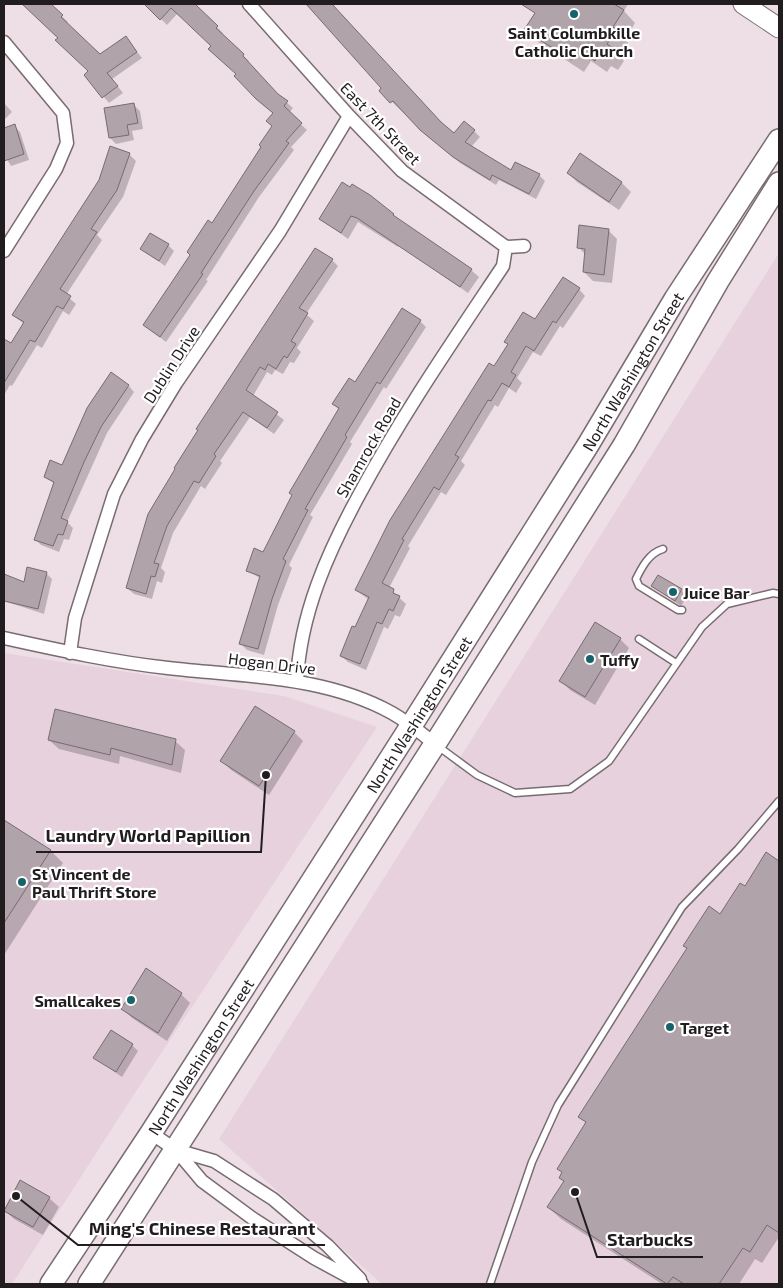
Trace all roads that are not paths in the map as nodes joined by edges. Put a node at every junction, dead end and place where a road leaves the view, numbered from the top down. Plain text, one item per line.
1 (249, 4) edge
2 (743, 4) edge
3 (779, 28) edge
4 (4, 42) edge
5 (349, 116) junction
6 (779, 140) edge
7 (779, 183) edge
8 (524, 246) dead end
9 (506, 247) junction
10 (4, 251) edge
11 (663, 549) dead end
12 (779, 594) edge
13 (682, 610) dead end
14 (4, 638) edge
15 (640, 639) dead end
16 (70, 653) junction
17 (676, 663) junction
18 (297, 680) junction
19 (411, 726) junction
20 (435, 744) junction
21 (779, 801) edge
22 (151, 1132) junction
23 (176, 1150) junction
24 (51, 1284) edge
25 (89, 1284) edge
26 (364, 1284) edge
27 (490, 1284) edge

1 - 5 street, East 7th Street
2 - 3 main road
4 - 10 street
5 - 9 street, East 7th Street
5 - 16 street, Dublin Drive
6 - 19 main road, North Washington Street
7 - 20 main road, North Washington Street
8 - 9 street
9 - 18 street, Shamrock Road
11 - 13 lane
12 - 17 lane, Hogan Drive
14 - 16 street, Hogan Drive
15 - 17 lane
16 - 18 street, Hogan Drive
17 - 20 lane, Hogan Drive
18 - 19 street, Hogan Drive
19 - 20 street, Hogan Drive
19 - 22 main road, North Washington Street
20 - 23 main road, North Washington Street
21 - 27 lane
22 - 23 street
22 - 24 main road, North Washington Street
23 - 25 main road, North Washington Street
23 - 26 street
23 - 26 street

